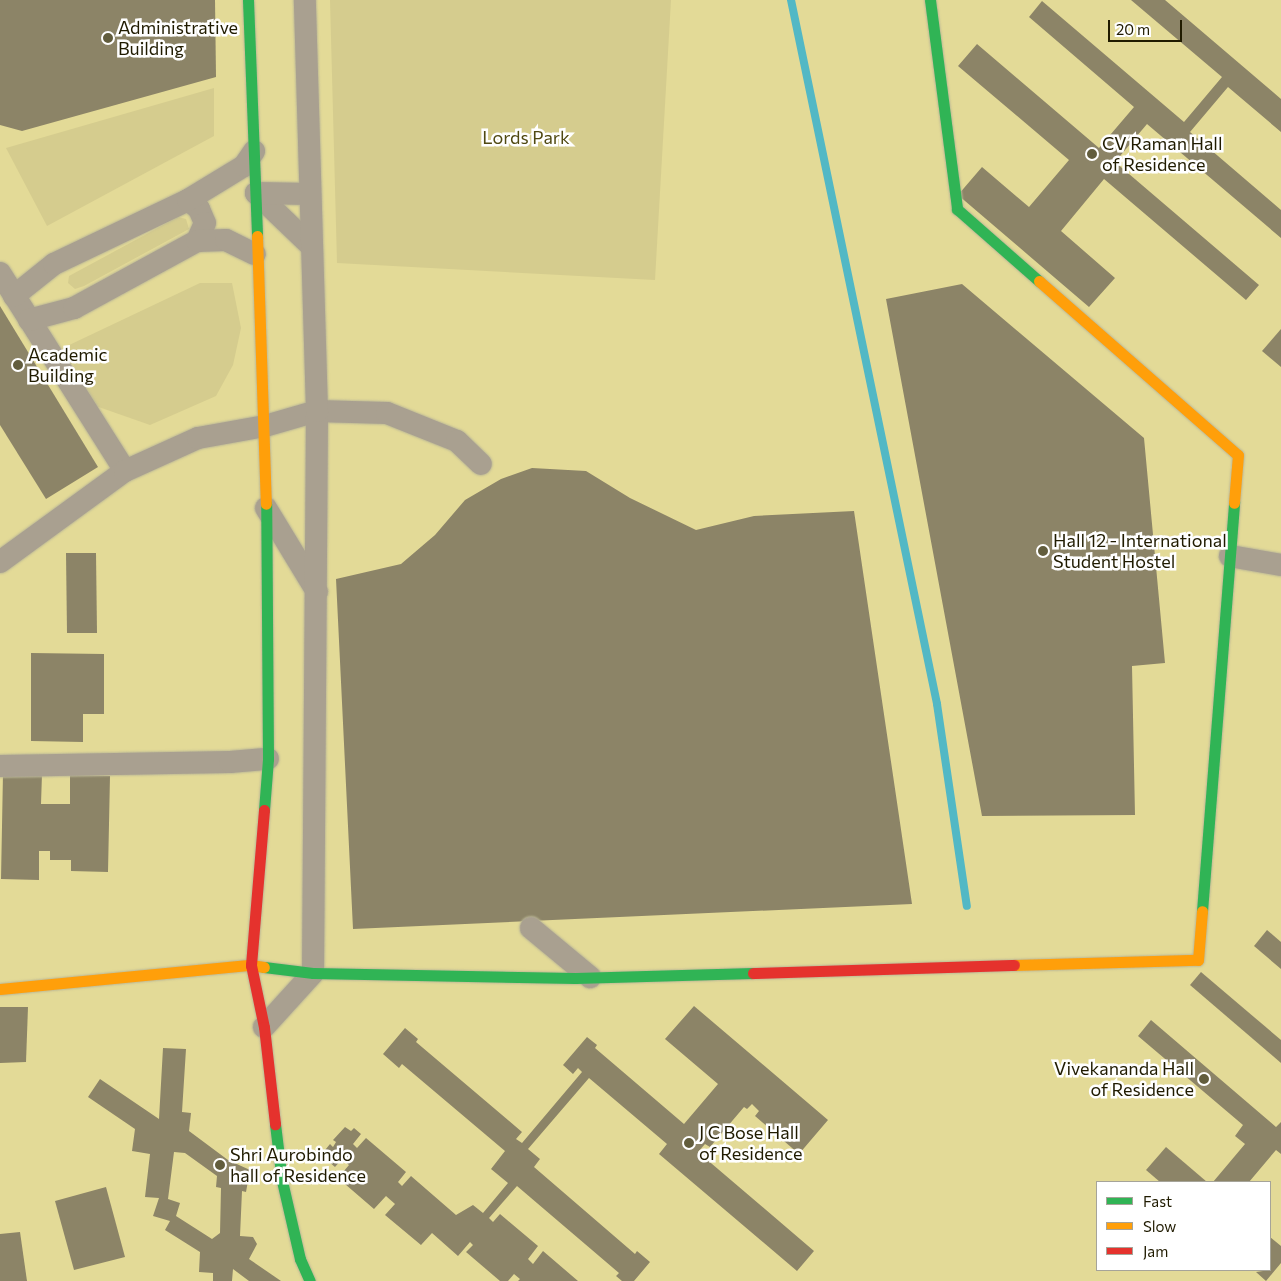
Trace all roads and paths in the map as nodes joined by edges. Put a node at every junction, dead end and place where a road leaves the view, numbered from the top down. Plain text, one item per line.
1 (248, 0) edge
2 (305, 0) edge
3 (930, 0) edge
4 (254, 151) junction
5 (256, 193) junction
6 (310, 194) junction
7 (188, 200) junction
8 (197, 241) junction
9 (311, 246) junction
10 (256, 254) junction
11 (0, 273) edge
12 (14, 296) junction
13 (29, 320) junction
14 (317, 411) junction
15 (265, 426) junction
16 (481, 464) dead end
17 (124, 470) junction
18 (266, 508) junction
19 (1230, 556) junction
20 (0, 562) edge
21 (1281, 565) edge
22 (318, 592) junction
23 (268, 759) junction
24 (0, 766) edge
25 (531, 928) dead end
26 (251, 965) junction
27 (313, 974) junction
28 (590, 977) junction
29 (0, 989) edge
30 (264, 1027) junction
31 (310, 1281) edge

1 - 4 street
2 - 6 street
3 - 19 street
4 - 5 street
4 - 7 street
5 - 6 street
5 - 9 street
5 - 10 street
6 - 9 street
7 - 8 street
7 - 12 street
8 - 10 street
8 - 13 street
9 - 14 street
10 - 15 street
11 - 12 street
12 - 13 street
13 - 17 street
14 - 15 street
14 - 16 street
14 - 22 street
15 - 17 street
15 - 18 street
17 - 20 street
18 - 22 street
18 - 23 street
19 - 21 street
19 - 28 street
22 - 27 street
23 - 24 street
23 - 26 street
25 - 28 street
26 - 27 street
26 - 29 street
26 - 30 street
27 - 28 street
27 - 30 street
30 - 31 street

